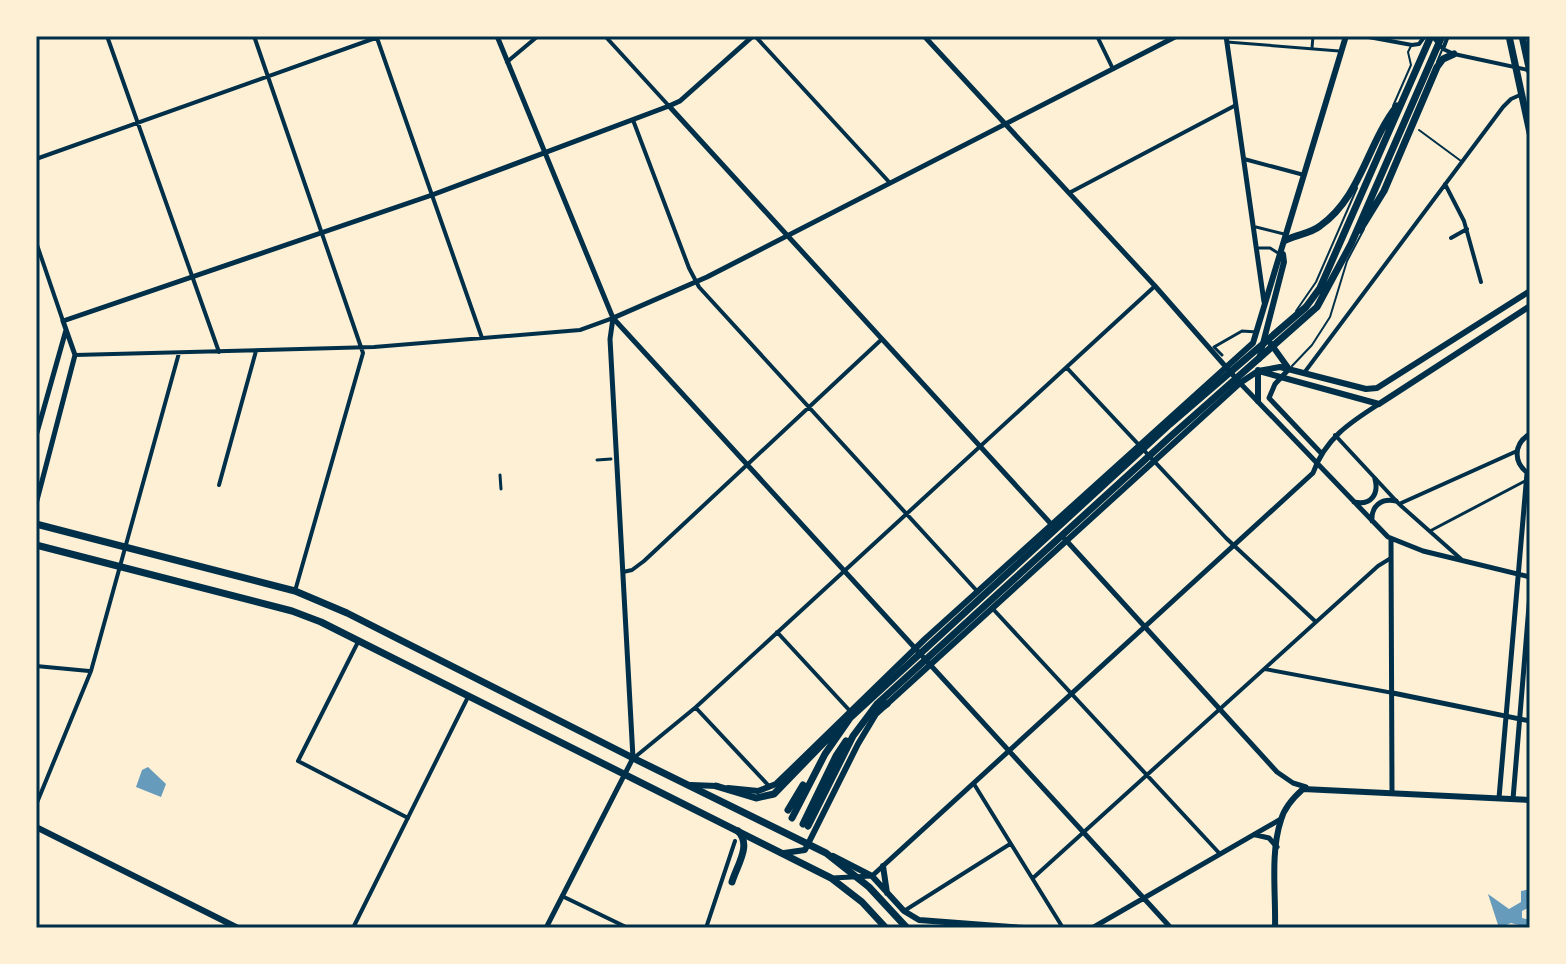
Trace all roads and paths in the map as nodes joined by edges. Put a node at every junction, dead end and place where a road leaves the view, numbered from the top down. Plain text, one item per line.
1 (107, 36) edge
2 (254, 36) edge
3 (378, 36) edge
4 (497, 36) edge
5 (538, 36) edge
6 (605, 36) edge
7 (754, 36) edge
8 (924, 36) edge
9 (1097, 36) edge
10 (1177, 36) edge
11 (1313, 36) edge
12 (1346, 36) edge
13 (1363, 36) edge
14 (1425, 36) edge
15 (1432, 36) edge
16 (1445, 36) edge
17 (1509, 36) edge
18 (1522, 36) edge
19 (1227, 39) edge
20 (1412, 45) junction
21 (1312, 49) junction
22 (1443, 49) junction
23 (1343, 51) junction
24 (1454, 54) junction
25 (1437, 61) junction
26 (507, 62) junction
27 (1516, 68) junction
28 (1113, 69) junction
29 (1530, 71) edge
30 (268, 76) junction
31 (1429, 84) junction
32 (1522, 95) junction
33 (1404, 99) junction
34 (1236, 105) junction
35 (669, 106) junction
36 (633, 120) junction
37 (138, 123) junction
38 (1004, 125) junction
39 (1419, 130) dead end
40 (1530, 133) edge
41 (544, 153) junction
42 (36, 159) edge
43 (1244, 159) junction
44 (1462, 162) junction
45 (1305, 175) junction
46 (890, 183) junction
47 (1445, 184) junction
48 (1069, 193) junction
49 (432, 195) junction
50 (1256, 227) dead end
51 (1467, 229) junction
52 (323, 233) junction
53 (787, 236) junction
54 (1285, 237) junction
55 (1353, 237) junction
56 (1451, 238) dead end
57 (36, 242) edge
58 (1259, 248) dead end
59 (1330, 251) junction
60 (1280, 252) junction
61 (1347, 261) junction
62 (193, 278) junction
63 (696, 282) junction
64 (1481, 282) dead end
65 (1155, 286) junction
66 (1530, 291) edge
67 (1530, 306) edge
68 (1265, 307) junction
69 (613, 318) junction
70 (63, 321) junction
71 (66, 329) junction
72 (624, 330) junction
73 (1257, 332) junction
74 (610, 334) junction
75 (1266, 334) junction
76 (482, 338) junction
77 (882, 339) junction
78 (1253, 343) junction
79 (362, 348) junction
80 (256, 351) junction
81 (219, 352) junction
82 (179, 353) junction
83 (75, 355) junction
84 (1222, 355) dead end
85 (1225, 367) junction
86 (1067, 368) junction
87 (1289, 369) junction
88 (1258, 371) junction
89 (1405, 371) junction
90 (1304, 373) junction
91 (1425, 375) junction
92 (1281, 377) junction
93 (1240, 383) junction
94 (1377, 388) junction
95 (1258, 401) junction
96 (1379, 404) junction
97 (809, 407) junction
98 (1530, 434) edge
99 (1335, 435) junction
100 (36, 436) edge
101 (1138, 445) junction
102 (980, 447) junction
103 (1517, 451) junction
104 (1322, 454) junction
105 (611, 459) dead end
106 (597, 460) dead end
107 (1153, 462) junction
108 (748, 464) junction
109 (1316, 464) junction
110 (45, 472) junction
111 (1528, 474) edge
112 (36, 475) edge
113 (500, 475) dead end
114 (1375, 479) junction
115 (1525, 481) junction
116 (219, 485) dead end
117 (501, 489) dead end
118 (1350, 500) junction
119 (1398, 503) junction
120 (36, 504) edge
121 (906, 514) junction
122 (1373, 523) junction
123 (36, 524) edge
124 (1051, 524) junction
125 (1429, 532) junction
126 (1391, 539) junction
127 (1066, 541) junction
128 (36, 545) edge
129 (1235, 546) junction
130 (127, 548) junction
131 (1391, 558) junction
132 (1461, 559) junction
133 (122, 567) junction
134 (846, 570) junction
135 (623, 572) junction
136 (1519, 573) junction
137 (1530, 577) edge
138 (295, 591) junction
139 (977, 592) junction
140 (1530, 594) edge
141 (992, 608) junction
142 (1316, 622) junction
143 (1145, 627) junction
144 (777, 632) junction
145 (359, 640) junction
146 (916, 647) junction
147 (931, 663) junction
148 (36, 666) edge
149 (1265, 669) junction
150 (91, 671) junction
151 (1393, 693) junction
152 (1071, 694) junction
153 (469, 695) junction
154 (887, 704) junction
155 (696, 707) junction
156 (1220, 709) junction
157 (850, 714) junction
158 (1506, 717) junction
159 (839, 720) junction
160 (1520, 720) junction
161 (1530, 721) edge
162 (1010, 750) junction
163 (633, 758) junction
164 (1502, 761) junction
165 (1516, 762) junction
166 (623, 774) junction
167 (1147, 776) junction
168 (973, 783) junction
169 (691, 785) junction
170 (716, 786) joint
171 (1309, 788) junction
172 (772, 791) junction
173 (1392, 792) junction
174 (1499, 798) junction
175 (1513, 799) junction
176 (1530, 800) edge
177 (36, 805) edge
178 (408, 818) junction
179 (1281, 819) junction
180 (36, 827) edge
181 (738, 831) junction
182 (1085, 833) junction
183 (1255, 835) junction
184 (735, 841) dead end
185 (809, 843) junction
186 (1011, 844) junction
187 (1277, 847) junction
188 (784, 853) junction
189 (826, 853) junction
190 (1220, 854) junction
191 (883, 866) junction
192 (872, 876) junction
193 (831, 878) junction
194 (858, 878) junction
195 (1033, 878) junction
196 (732, 882) dead end
197 (887, 893) junction
198 (562, 896) junction
199 (1143, 898) junction
200 (904, 911) junction
201 (238, 928) edge
202 (353, 928) edge
203 (546, 928) edge
204 (628, 928) edge
205 (706, 928) edge
206 (886, 928) edge
207 (907, 928) edge
208 (1024, 928) edge
209 (1063, 928) edge
210 (1092, 928) edge
211 (1171, 928) edge
212 (1275, 928) edge

1 - 37 street
2 - 30 street
3 - 30 street
3 - 49 street
4 - 26 street
5 - 26 street
6 - 35 street
7 - 35 street
7 - 46 street
8 - 38 street
9 - 28 street
10 - 28 street
11 - 21 street
12 - 23 main road
13 - 20 street
14 - 20 street
15 - 22 street
15 - 33 main road
16 - 22 street
16 - 55 main road
17 - 27 main road
18 - 29 main road
19 - 21 street
19 - 34 street
20 - 25 lane
20 - 59 lane
21 - 23 street
22 - 24 street
22 - 25 lane
23 - 45 main road
24 - 27 street
24 - 31 main road
25 - 31 lane
26 - 41 street
27 - 29 street
27 - 32 main road
28 - 38 street
30 - 37 street
30 - 52 street
31 - 55 main road
31 - 61 lane
32 - 40 main road
32 - 44 street
33 - 54 main road
33 - 157 main road
34 - 43 street
34 - 48 street
35 - 36 street
35 - 53 street
36 - 41 street
36 - 63 street
37 - 42 street
37 - 62 street
38 - 46 street
38 - 48 street
39 - 44 lane
41 - 49 street
41 - 69 street
43 - 45 street
43 - 68 street
44 - 47 street
45 - 54 main road
46 - 53 street
47 - 51 street
47 - 90 street
48 - 65 street
49 - 52 street
49 - 76 street
50 - 54 street
51 - 56 street
51 - 64 street
52 - 62 street
52 - 79 street
53 - 63 street
53 - 77 street
54 - 60 main road
55 - 154 main road
57 - 70 street
58 - 60 street
59 - 61 lane
59 - 75 lane
60 - 68 main road
60 - 75 main road
61 - 87 lane
62 - 70 street
62 - 81 street
63 - 69 street
63 - 97 street
65 - 85 street
65 - 86 street
66 - 89 main road
67 - 91 main road
68 - 73 main road
69 - 72 street
69 - 74 street
69 - 76 street
70 - 71 street
71 - 83 street
71 - 100 street
72 - 74 street
72 - 108 street
73 - 78 main road
73 - 84 street
74 - 135 street
75 - 78 lane
75 - 87 main road
75 - 88 main road
76 - 79 street
77 - 97 street
77 - 102 street
78 - 85 main road
79 - 80 street
79 - 138 street
80 - 81 street
80 - 116 street
81 - 82 street
82 - 83 street
82 - 130 street
83 - 110 street
85 - 93 street
85 - 101 main road
86 - 101 street
86 - 102 street
87 - 88 main road
87 - 90 main road
87 - 92 street
88 - 92 main road
88 - 93 main road
88 - 95 main road
89 - 91 main road
89 - 94 main road
90 - 94 main road
91 - 96 main road
92 - 96 main road
92 - 104 street
93 - 95 street
93 - 107 main road
94 - 96 main road
95 - 109 street
96 - 99 street
97 - 108 street
97 - 121 street
98 - 103 street
99 - 104 street
99 - 114 street
101 - 107 street
101 - 124 main road
102 - 121 street
102 - 124 street
103 - 111 street
103 - 119 street
104 - 109 street
105 - 106 street
107 - 127 main road
107 - 129 street
108 - 134 street
108 - 135 street
109 - 118 street
109 - 129 street
110 - 112 street
110 - 120 street
111 - 115 street
113 - 117 street
114 - 118 street
114 - 119 street
115 - 125 street
115 - 136 street
118 - 122 street
119 - 122 street
119 - 125 street
121 - 134 street
121 - 139 street
122 - 126 street
123 - 130 main road
124 - 127 street
124 - 139 main road
125 - 132 street
126 - 131 street
126 - 132 street
127 - 141 main road
127 - 143 street
128 - 133 main road
129 - 142 street
129 - 143 street
130 - 133 street
130 - 138 main road
131 - 142 street
131 - 151 street
132 - 136 street
133 - 145 main road
133 - 150 street
134 - 144 street
134 - 146 street
135 - 163 street
136 - 137 street
136 - 158 street
138 - 163 main road
139 - 141 street
139 - 146 main road
140 - 160 street
141 - 147 main road
141 - 152 street
142 - 149 street
143 - 152 street
143 - 156 street
144 - 155 street
144 - 157 street
145 - 153 main road
145 - 178 street
146 - 147 street
146 - 157 main road
147 - 154 main road
147 - 162 street
148 - 150 street
149 - 151 street
149 - 156 street
150 - 177 street
151 - 158 street
151 - 173 street
152 - 162 street
152 - 167 street
153 - 166 main road
153 - 178 street
154 - 185 main road
155 - 163 street
155 - 172 street
156 - 167 street
156 - 171 street
157 - 159 main road
157 - 159 main road
157 - 172 main road
158 - 160 street
158 - 164 street
159 - 172 main road
160 - 161 street
160 - 165 street
162 - 168 street
162 - 182 street
163 - 166 street
163 - 169 main road
164 - 165 street
164 - 174 street
165 - 175 street
166 - 181 main road
166 - 198 street
167 - 182 street
167 - 190 street
168 - 186 street
168 - 191 street
169 - 170 main road
169 - 185 main road
170 - 172 main road
171 - 173 main road
171 - 179 main road
173 - 174 main road
174 - 175 main road
175 - 176 main road
178 - 202 street
179 - 183 street
179 - 187 main road
180 - 201 main road
181 - 188 main road
181 - 196 main road
182 - 195 street
182 - 199 street
183 - 187 street
183 - 190 street
184 - 205 street
185 - 188 main road
185 - 189 main road
186 - 195 street
186 - 200 street
187 - 212 main road
188 - 193 main road
189 - 192 main road
189 - 194 main road
190 - 199 street
191 - 192 street
191 - 197 main road
192 - 194 street
192 - 197 main road
193 - 194 street
193 - 206 main road
194 - 207 main road
195 - 209 street
197 - 200 main road
198 - 203 street
198 - 204 street
199 - 210 street
199 - 211 street
200 - 208 main road

